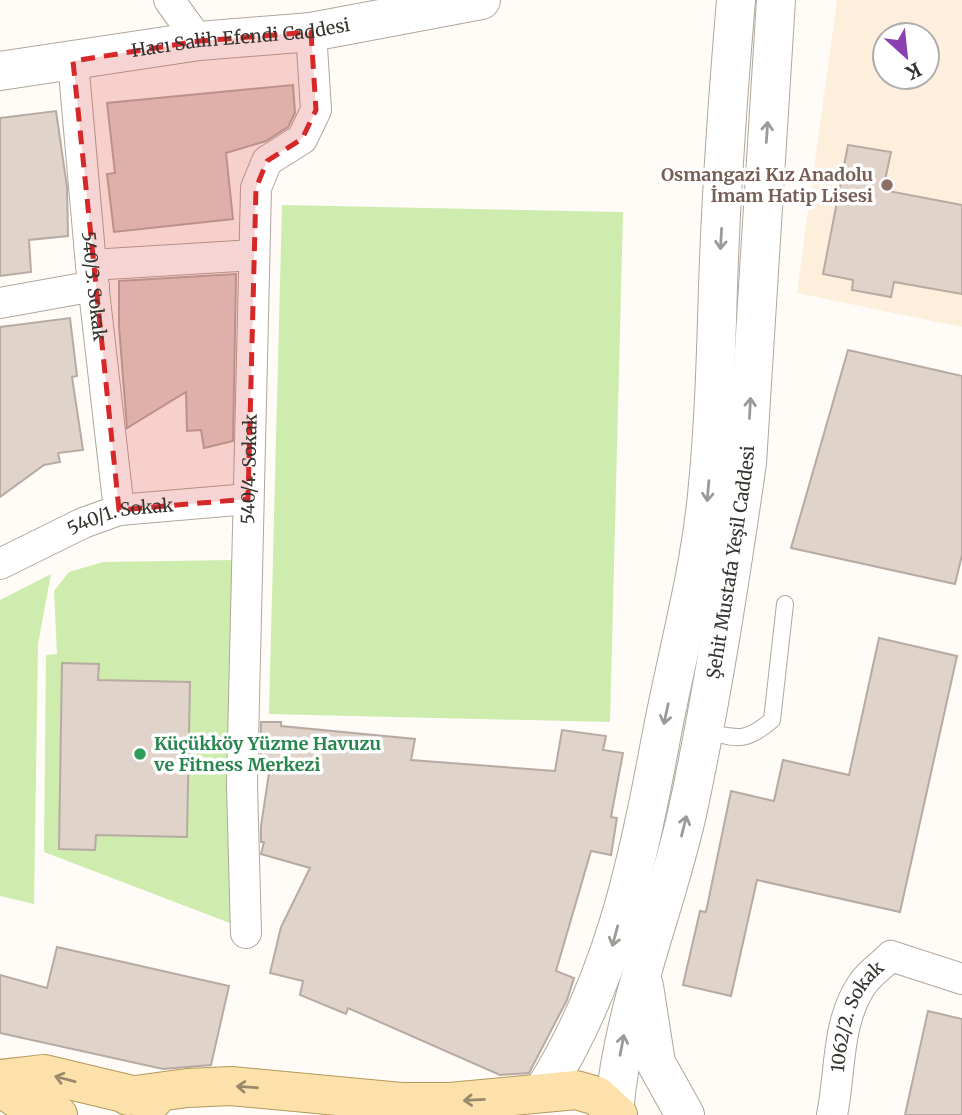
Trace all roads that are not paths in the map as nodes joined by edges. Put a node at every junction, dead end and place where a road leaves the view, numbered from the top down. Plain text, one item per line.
1 (169, 0) edge
2 (481, 0) edge
3 (736, 0) edge
4 (776, 0) edge
5 (401, 8) edge
6 (311, 32) junction
7 (199, 41) junction
8 (73, 61) junction
9 (0, 71) edge
10 (254, 255) junction
11 (93, 276) junction
12 (0, 303) edge
13 (248, 499) junction
14 (118, 510) junction
15 (0, 564) edge
16 (785, 604) dead end
17 (703, 731) junction
18 (246, 933) dead end
19 (642, 973) junction
20 (962, 979) edge
21 (0, 1079) edge
22 (0, 1087) edge
23 (128, 1096) junction
24 (531, 1104) edge
25 (411, 1108) edge
26 (615, 1114) edge
27 (58, 1115) edge
28 (259, 1115) edge
29 (685, 1115) edge
30 (832, 1115) edge

1 - 7 street
2 - 5 main road, Hacı Salih Efendi Caddesi
3 -> 24 main road, Şehit Mustafa Yeşil Caddesi
17 -> 4 main road, Şehit Mustafa Yeşil Caddesi
5 - 6 main road, Hacı Salih Efendi Caddesi
6 - 7 main road, Hacı Salih Efendi Caddesi
6 - 10 street, 540/4. Sokak
7 - 8 main road, Hacı Salih Efendi Caddesi
8 - 9 main road, Hacı Salih Efendi Caddesi
8 - 11 street, 540/3. Sokak
10 - 11 street
10 - 13 street, 540/4. Sokak
11 - 12 street
11 - 14 street, 540/3. Sokak
13 - 14 street, 540/1. Sokak
13 - 18 street, 540/4. Sokak
14 - 15 street, 540/1. Sokak
16 - 17 lane
19 -> 17 main road, Şehit Mustafa Yeşil Caddesi
26 -> 19 main road, Şehit Mustafa Yeşil Caddesi
19 - 29 main road
20 - 30 street, 1062/2. Sokak
23 -> 21 main road
22 - 27 main road
25 -> 23 main road
23 - 28 main road
24 -> 25 main road
24 - 26 main road

